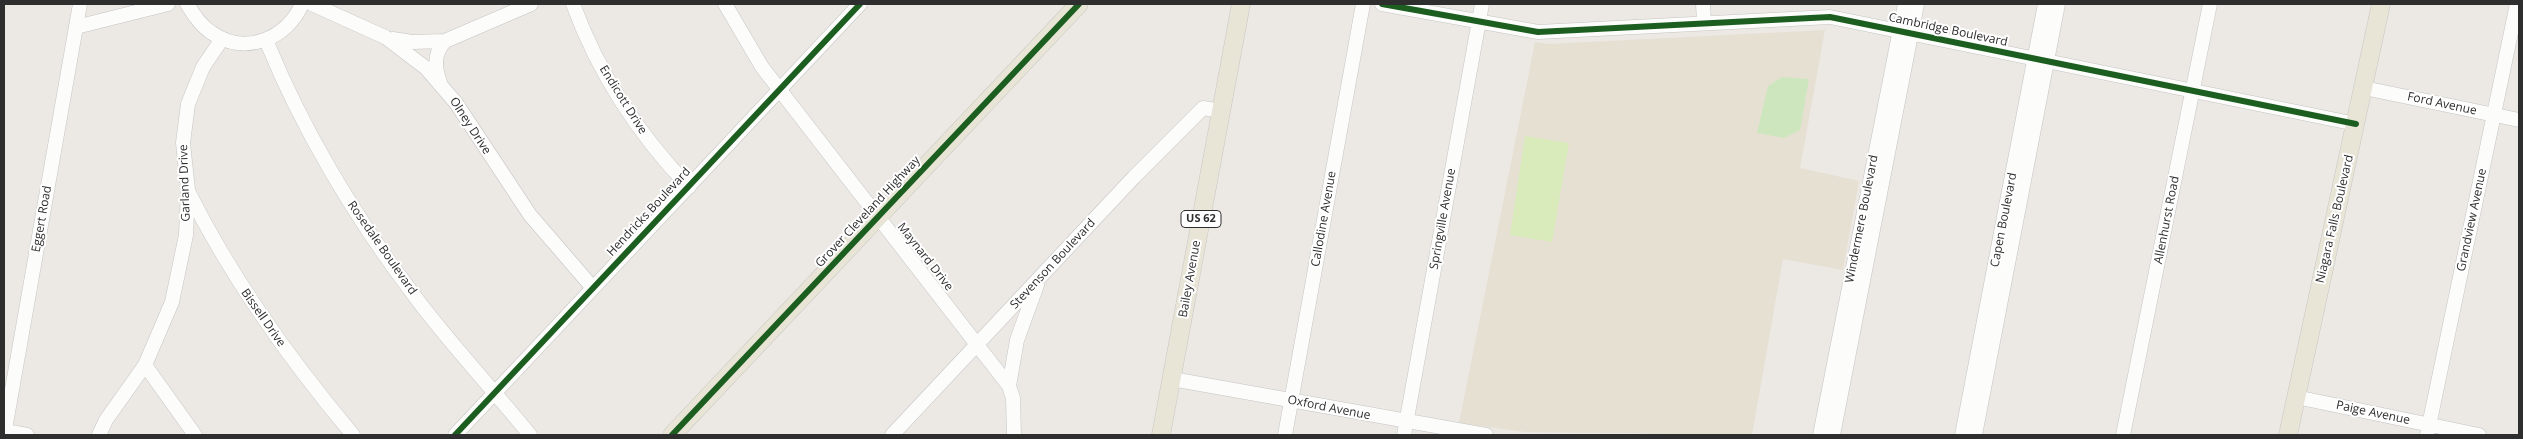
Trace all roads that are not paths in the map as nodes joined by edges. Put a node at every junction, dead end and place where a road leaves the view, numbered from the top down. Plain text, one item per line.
1 (80, 4) edge
2 (168, 4) edge
3 (187, 4) edge
4 (302, 4) edge
5 (312, 4) edge
6 (531, 4) edge
7 (573, 4) edge
8 (725, 4) edge
9 (860, 4) edge
10 (1079, 4) edge
11 (1241, 4) edge
12 (1363, 4) edge
13 (1382, 4) edge
14 (1482, 4) edge
15 (1703, 4) edge
16 (1905, 4) edge
17 (1917, 4) edge
18 (2046, 4) edge
19 (2058, 4) edge
20 (2210, 4) edge
21 (2382, 4) edge
22 (2517, 4) edge
23 (1479, 21) junction
24 (1704, 22) junction
25 (76, 28) junction
26 (1906, 32) junction
27 (385, 37) junction
28 (222, 39) junction
29 (266, 40) junction
30 (445, 41) junction
31 (2041, 60) junction
32 (440, 82) junction
33 (2364, 88) junction
34 (779, 89) junction
35 (2193, 91) junction
36 (1221, 111) junction
37 (2494, 115) junction
38 (2519, 120) edge
39 (2356, 124) junction
40 (688, 187) junction
41 (188, 190) junction
42 (879, 217) junction
43 (210, 235) junction
44 (186, 236) junction
45 (1039, 280) junction
46 (593, 288) junction
47 (978, 344) junction
48 (145, 364) junction
49 (1172, 379) junction
50 (1009, 386) junction
51 (495, 392) junction
52 (2296, 398) junction
53 (1291, 402) junction
54 (1406, 429) edge
55 (2428, 430) edge
56 (5, 433) edge
57 (27, 435) edge
58 (100, 435) edge
59 (195, 435) edge
60 (354, 435) edge
61 (455, 435) edge
62 (530, 435) edge
63 (672, 435) edge
64 (892, 435) edge
65 (1014, 435) edge
66 (1161, 435) edge
67 (1285, 435) edge
68 (1486, 435) edge
69 (1820, 435) edge
70 (1833, 435) edge
71 (1962, 435) edge
72 (1975, 435) edge
73 (2123, 435) edge
74 (2288, 435) edge
75 (2479, 435) edge

1 - 25 street, Eggert Road
2 - 25 street
3 - 28 street
4 - 29 street
5 - 27 street, Olney Drive
6 - 30 street
7 - 40 street, Endicott Drive
8 - 34 street, Maynard Drive
9 - 34 street, Hendricks Boulevard
10 - 42 main road, Grover Cleveland Highway
11 - 36 main road, Bailey Avenue / US 62
12 - 53 street, Callodine Avenue
13 - 23 street, Cambridge Boulevard
14 - 23 street, Springville Avenue
15 - 24 street
16 - 26 street, Windermere Boulevard
17 - 26 street, Windermere Boulevard
18 - 31 street, Capen Boulevard
19 - 31 street, Capen Boulevard
20 - 35 street, Allenhurst Road
21 - 33 main road, Niagara Falls Boulevard
22 - 37 street, Grandview Avenue
23 - 24 street, Cambridge Boulevard
23 - 54 street, Springville Avenue
24 - 26 street, Cambridge Boulevard
25 - 56 street, Eggert Road
26 - 31 street, Cambridge Boulevard
26 - 69 street, Windermere Boulevard
26 - 70 street, Windermere Boulevard
27 - 30 street
27 - 32 street, Olney Drive
28 - 29 street
28 - 41 street, Garland Drive
29 - 51 street, Rosedale Boulevard
30 - 32 street
31 - 35 street, Cambridge Boulevard
31 - 71 street, Capen Boulevard
31 - 72 street, Capen Boulevard
32 - 46 street, Olney Drive
33 - 37 street, Ford Avenue
33 - 39 main road, Niagara Falls Boulevard
34 - 40 street, Hendricks Boulevard
34 - 42 street, Maynard Drive
35 - 39 street, Cambridge Boulevard
35 - 73 street, Allenhurst Road
36 - 45 street, Stevenson Boulevard
36 - 49 main road, Bailey Avenue / US 62
37 - 38 street, Ford Avenue
37 - 55 street, Grandview Avenue
39 - 52 main road, Niagara Falls Boulevard
40 - 46 street, Hendricks Boulevard
41 - 43 street, Bissell Drive
41 - 44 street, Garland Drive
42 - 47 street, Maynard Drive
42 - 63 main road, Grover Cleveland Highway
43 - 44 street
43 - 60 street, Bissell Drive
44 - 48 street, Garland Drive
45 - 47 street, Stevenson Boulevard
45 - 50 street, Maynard Drive
46 - 51 street, Hendricks Boulevard
47 - 50 street, Maynard Drive
47 - 64 street, Stevenson Boulevard
48 - 58 street, Garland Drive
48 - 59 street
49 - 53 street, Oxford Avenue
49 - 66 main road, Bailey Avenue / US 62
50 - 65 street, Maynard Drive
51 - 61 street, Hendricks Boulevard
51 - 62 street, Rosedale Boulevard
52 - 55 street, Paige Avenue
52 - 74 main road, Niagara Falls Boulevard
53 - 54 street, Oxford Avenue
53 - 67 street, Callodine Avenue
54 - 68 street, Oxford Avenue
55 - 75 street, Paige Avenue
56 - 57 street

